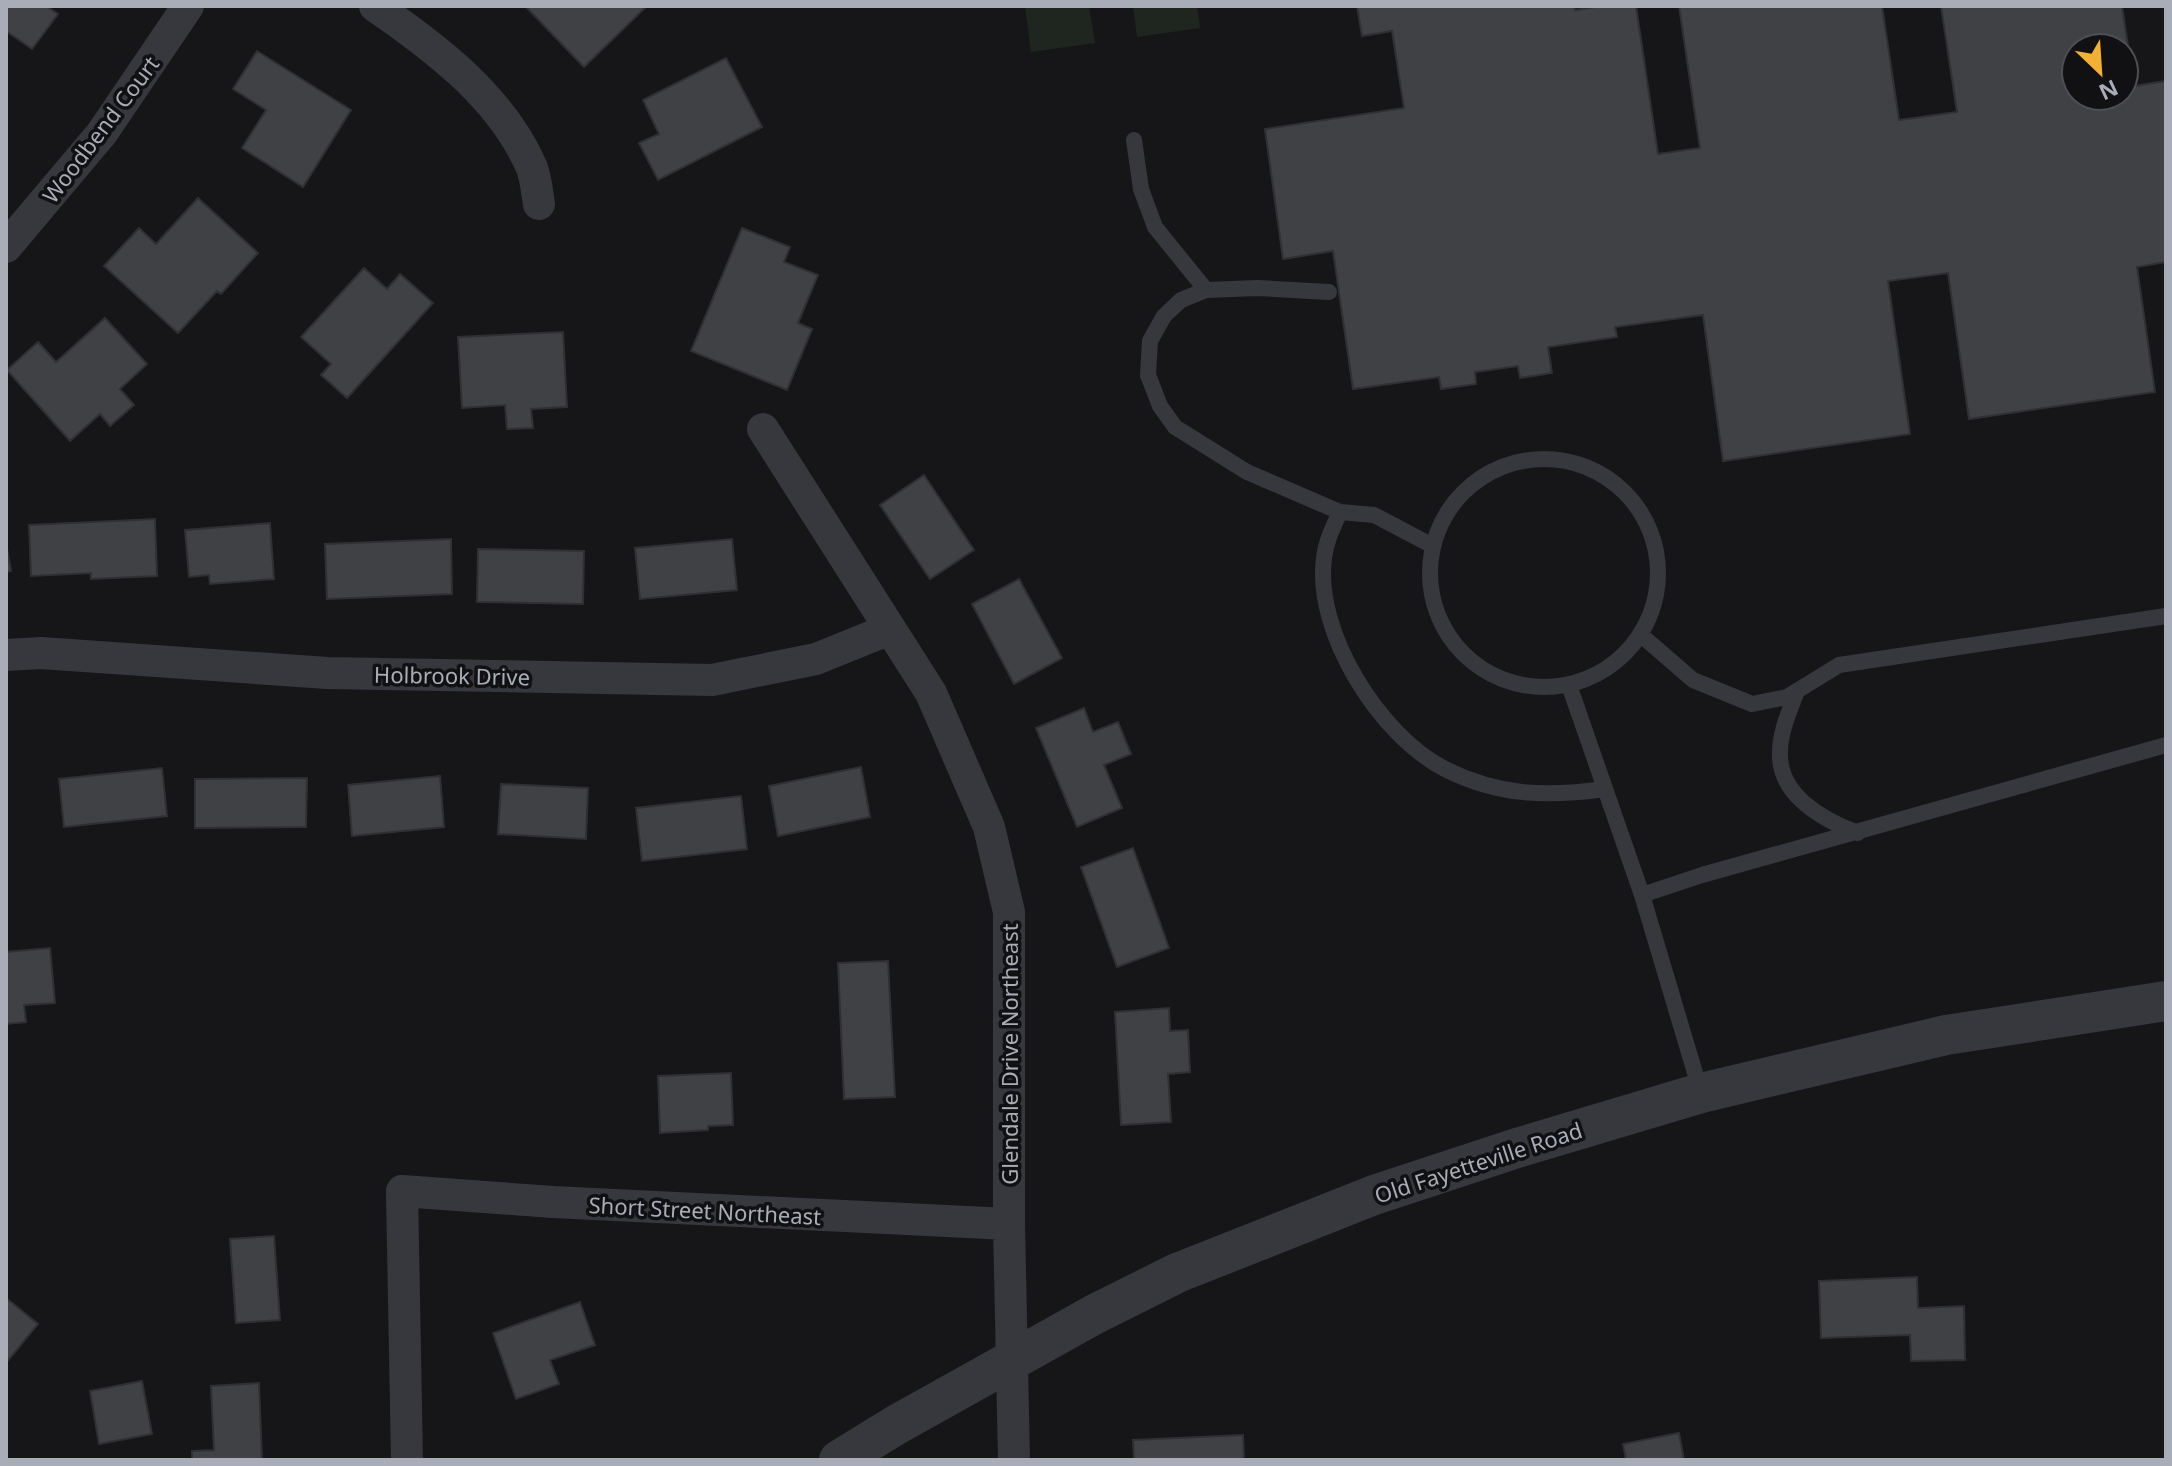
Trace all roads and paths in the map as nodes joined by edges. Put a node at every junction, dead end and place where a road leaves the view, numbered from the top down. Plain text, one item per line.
1 (188, 6) edge
2 (375, 6) edge
3 (1134, 140) dead end
4 (539, 204) dead end
5 (6, 247) edge
6 (1206, 290) junction
7 (1329, 292) dead end
8 (763, 429) dead end
9 (1340, 512) junction
10 (1431, 545) junction
11 (2166, 616) edge
12 (890, 629) junction
13 (1641, 635) junction
14 (6, 655) edge
15 (1569, 685) junction
16 (1797, 691) junction
17 (2166, 745) edge
18 (1605, 789) junction
19 (1858, 833) junction
20 (1642, 895) junction
21 (2166, 1001) edge
22 (1701, 1093) junction
23 (1009, 1224) junction
24 (1014, 1359) junction
25 (407, 1460) edge
26 (839, 1460) edge
27 (1014, 1460) edge

1 - 5 street, Woodbend Court
2 - 4 street
3 - 6 lane
6 - 7 lane
6 - 9 lane
8 - 12 street, Glendale Drive Northeast
9 - 10 lane
9 - 18 lane
10 - 13 lane
10 - 15 lane
11 - 16 lane
12 - 14 street, Holbrook Drive
12 - 23 street, Glendale Drive Northeast
13 - 15 lane
13 - 16 lane
15 - 18 lane
16 - 19 lane
17 - 19 lane
18 - 20 lane
19 - 20 lane
20 - 22 lane
21 - 22 street, Old Fayetteville Road
22 - 24 street, Old Fayetteville Road
23 - 24 street, Glendale Drive Northeast
23 - 25 street, Short Street Northeast
24 - 26 street, Old Fayetteville Road
24 - 27 street, Glendale Drive Northeast

